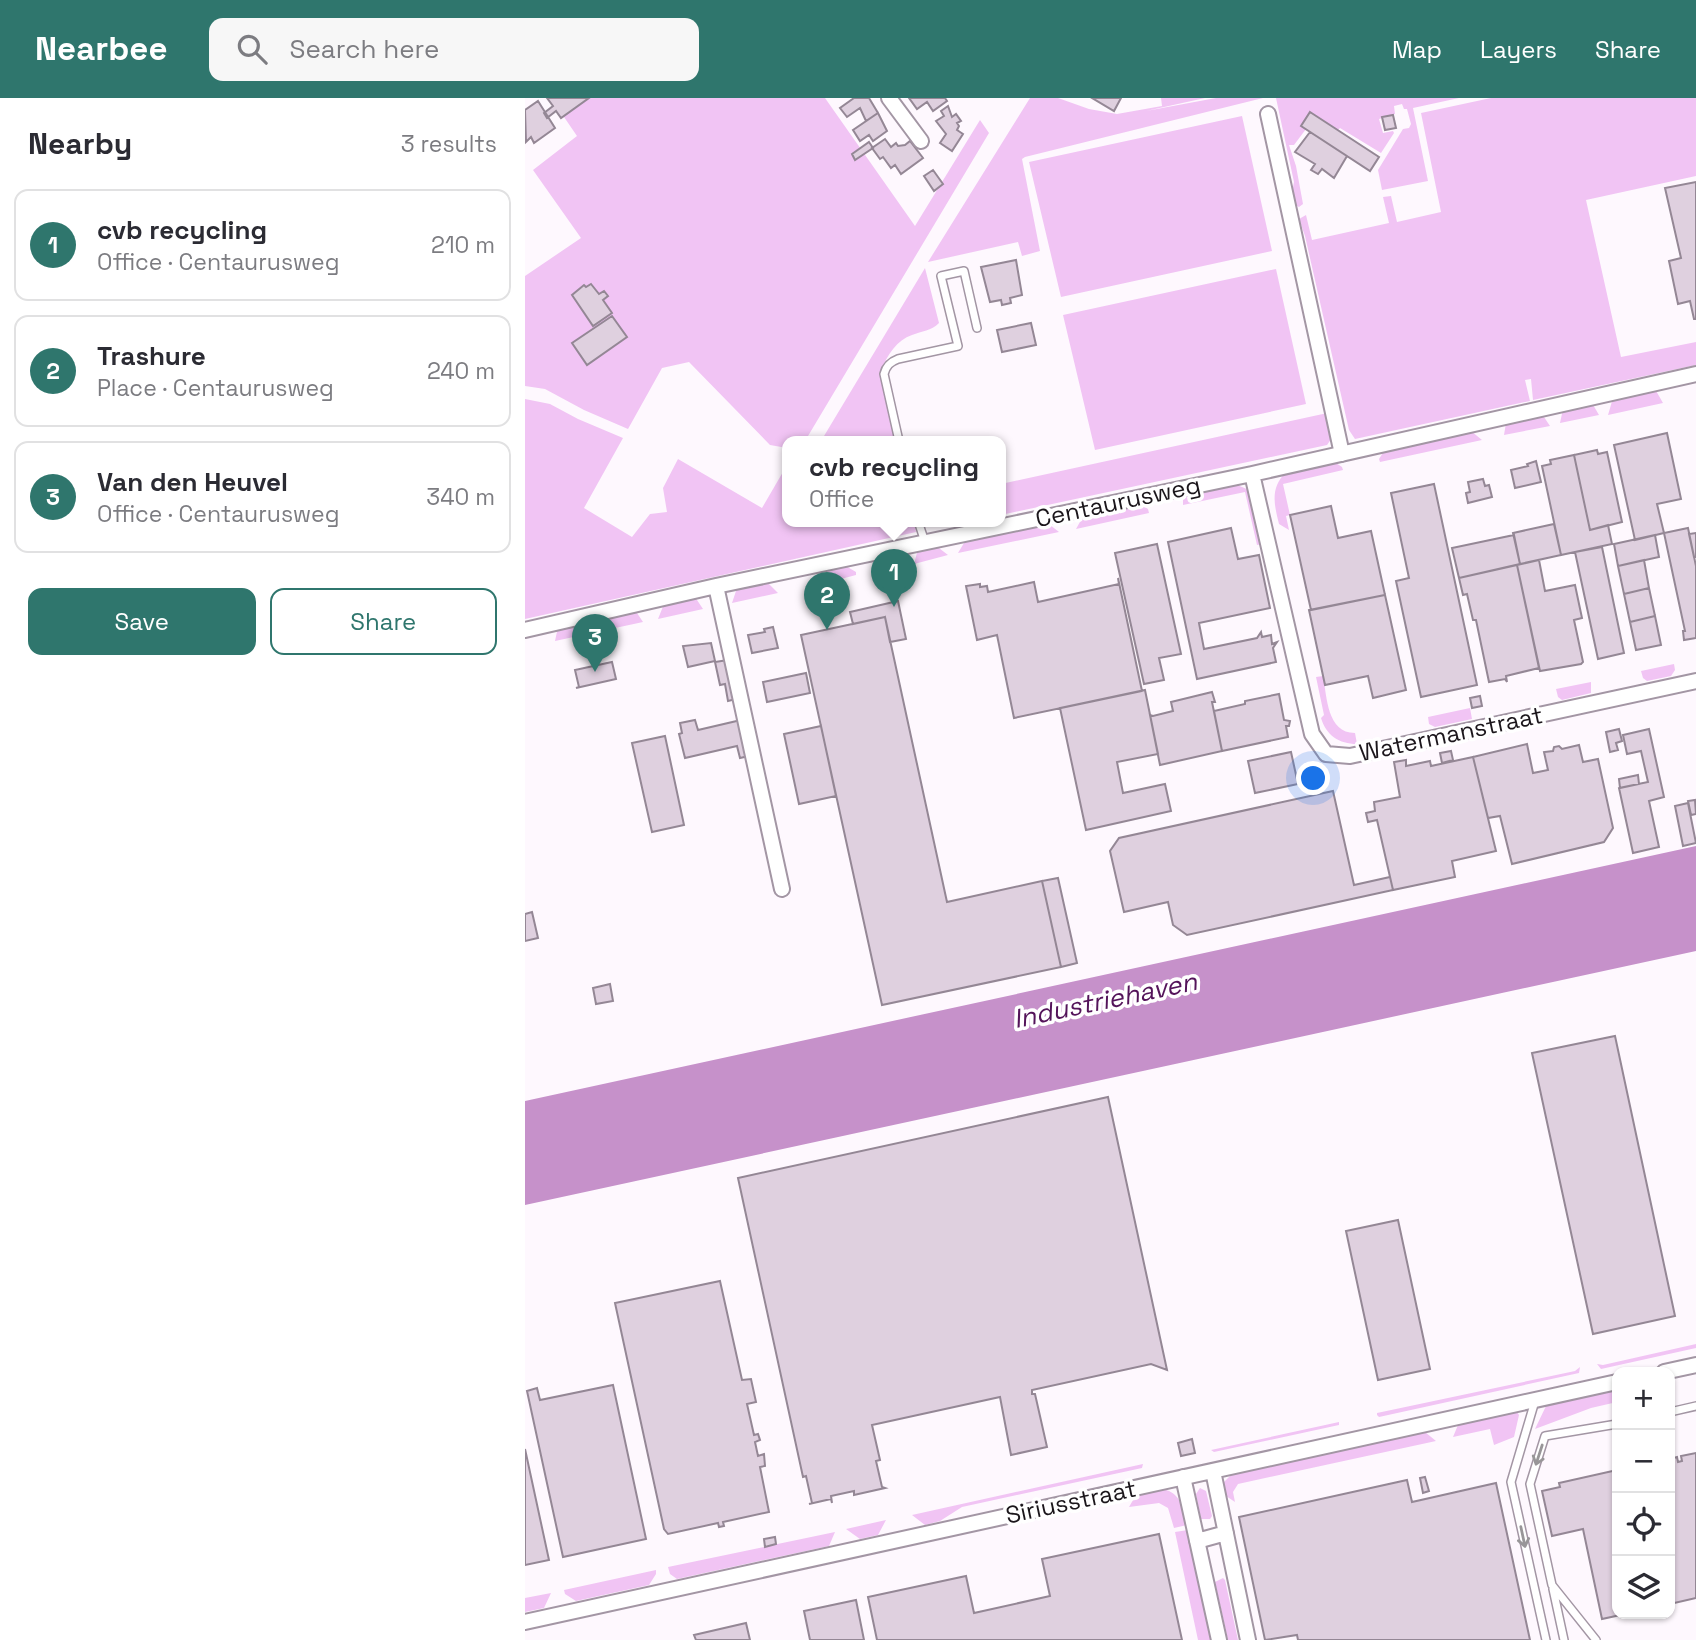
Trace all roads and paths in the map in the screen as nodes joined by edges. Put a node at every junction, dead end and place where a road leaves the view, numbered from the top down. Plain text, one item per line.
1 (890, 98) edge
2 (1268, 114) dead end
3 (921, 141) dead end
4 (977, 328) dead end
5 (1696, 374) edge
6 (898, 436) edge
7 (1342, 454) junction
8 (1252, 474) junction
9 (1006, 520) edge
10 (921, 527) edge
11 (972, 527) edge
12 (924, 536) junction
13 (716, 586) junction
14 (525, 630) edge
15 (1696, 681) edge
16 (782, 889) dead end
17 (1696, 1365) edge
18 (1675, 1370) edge
19 (1612, 1383) edge
20 (1535, 1401) junction
21 (1696, 1406) edge
22 (1675, 1411) edge
23 (1612, 1425) edge
24 (1213, 1471) junction
25 (1183, 1477) junction
26 (1226, 1534) junction
27 (1198, 1541) junction
28 (1552, 1585) junction
29 (525, 1622) edge
30 (1219, 1640) edge
31 (1248, 1640) edge
32 (1546, 1640) edge
33 (1564, 1640) edge
34 (1596, 1640) edge

1 - 3 street
2 - 7 street
4 - 6 lane
5 - 7 street, Centaurusweg
7 - 8 street, Centaurusweg
8 - 9 street, Centaurusweg
8 - 15 street, Watermanstraat
10 - 12 lane
11 - 12 street, Centaurusweg
12 - 13 street, Centaurusweg
13 - 14 street, Centaurusweg
13 - 16 street
17 - 18 street
19 - 20 street, Siriusstraat
20 - 24 street, Siriusstraat
20 -> 32 lane
21 - 22 lane
23 -> 28 lane
24 - 25 street, Siriusstraat
24 - 26 street
25 - 27 street
25 - 29 street, Siriusstraat
26 - 27 street
26 - 31 street
27 - 30 street
28 - 33 lane
28 - 34 lane

